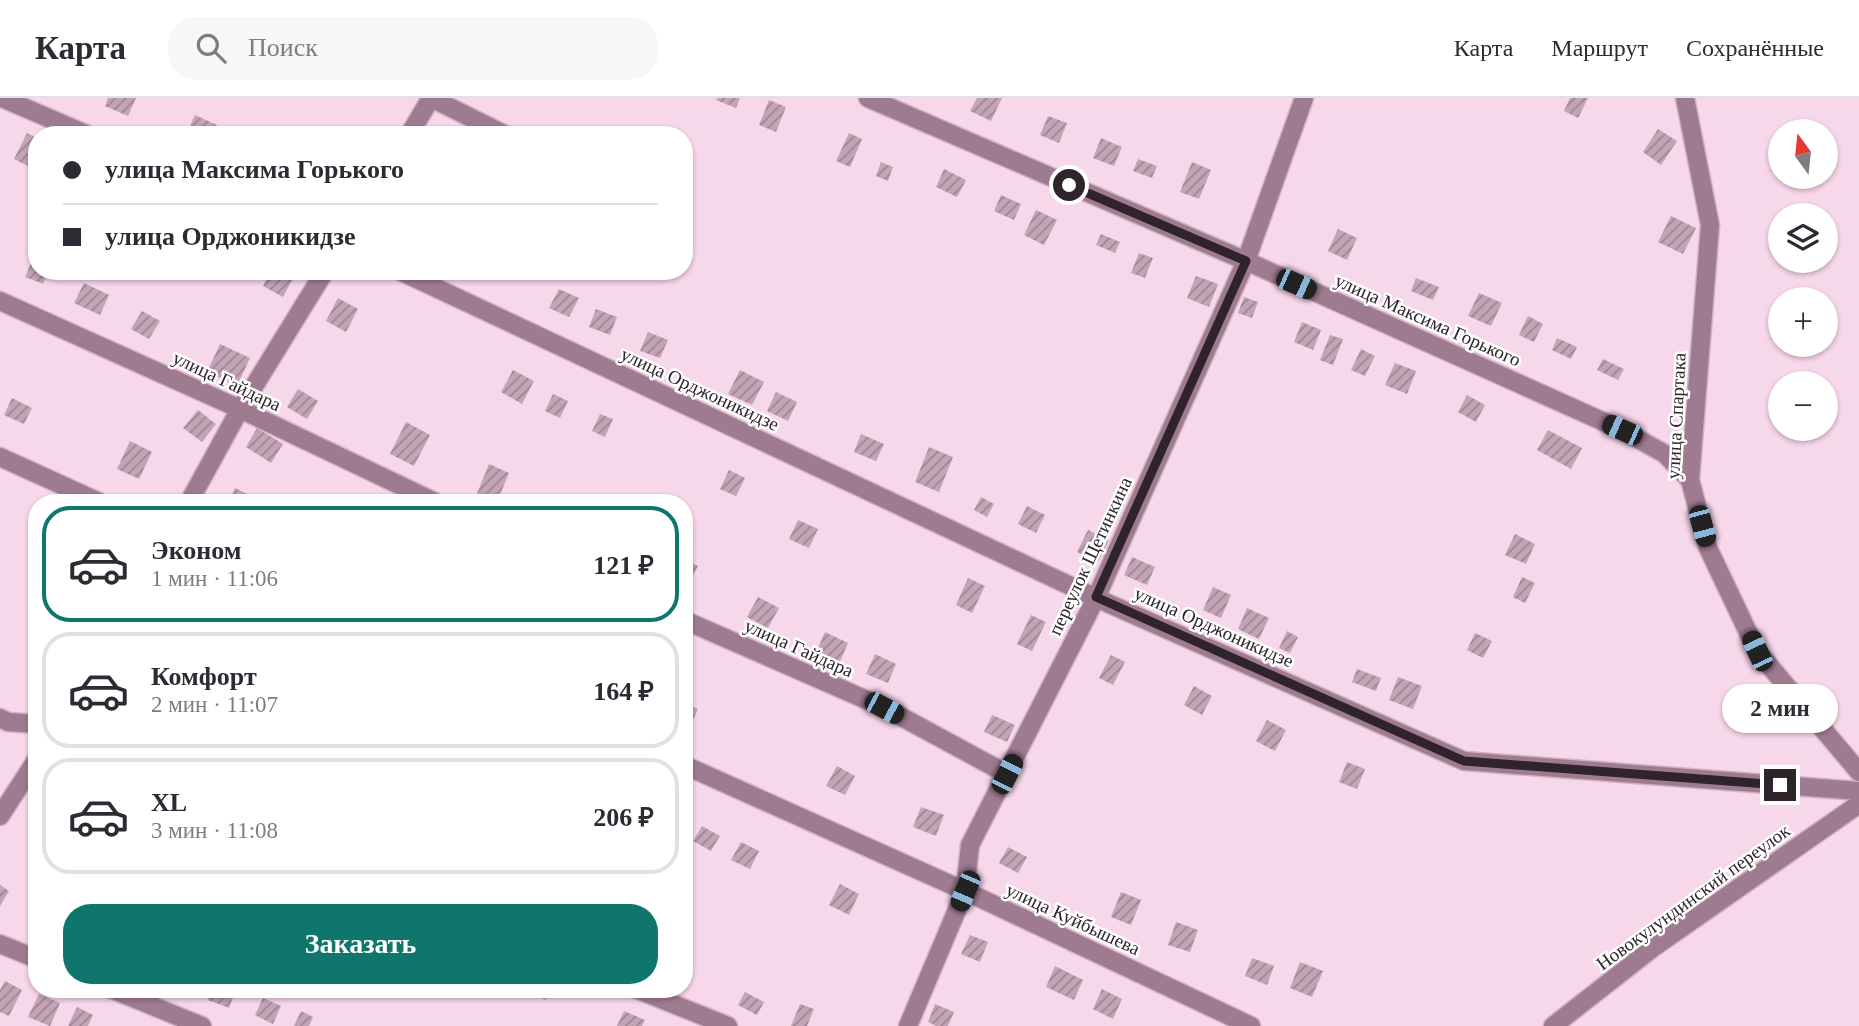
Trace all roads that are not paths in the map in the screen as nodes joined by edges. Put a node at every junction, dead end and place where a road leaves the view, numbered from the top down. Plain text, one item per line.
1 (2, 98) edge
2 (431, 98) edge
3 (868, 98) edge
4 (1304, 98) edge
5 (1685, 98) edge
6 (67, 126) edge
7 (414, 126) edge
8 (488, 126) edge
9 (1246, 261) junction
10 (319, 280) edge
11 (419, 280) edge
12 (0, 301) edge
13 (240, 409) junction
14 (0, 457) edge
15 (1690, 480) junction
16 (81, 494) edge
17 (193, 494) edge
18 (418, 494) edge
19 (1096, 597) junction
20 (693, 624) edge
21 (0, 718) edge
22 (28, 723) edge
23 (693, 769) edge
24 (1859, 772) edge
25 (28, 773) edge
26 (1007, 774) junction
27 (1859, 791) edge
28 (1859, 804) edge
29 (0, 816) edge
30 (965, 891) junction
31 (0, 944) edge
32 (28, 955) edge
33 (133, 998) edge
34 (658, 998) edge
35 (202, 1026) edge
36 (728, 1026) edge
37 (908, 1026) edge
38 (1251, 1026) edge
39 (1553, 1026) edge

1 - 6 street
2 - 7 street
2 - 8 street
3 - 9 street, улица Максима Горького
4 - 9 street, переулок Щетинкина
5 - 15 street, улица Спартака
9 - 15 street, улица Максима Горького
9 - 19 street, переулок Щетинкина
10 - 13 street
11 - 19 street, улица Орджоникидзе
12 - 13 street, улица Гайдара
13 - 17 street
13 - 18 street, улица Гайдара
14 - 16 street
15 - 24 street, улица Спартака
19 - 26 street, переулок Щетинкина
19 - 27 street, улица Орджоникидзе
20 - 26 street, улица Гайдара
21 - 22 street
23 - 30 street, улица Куйбышева
25 - 29 street
26 - 30 street, переулок Щетинкина
28 - 39 street, Новокулундинский переулок
30 - 37 street, переулок Щетинкина
30 - 38 street, улица Куйбышева
31 - 32 street
33 - 35 street
34 - 36 street

